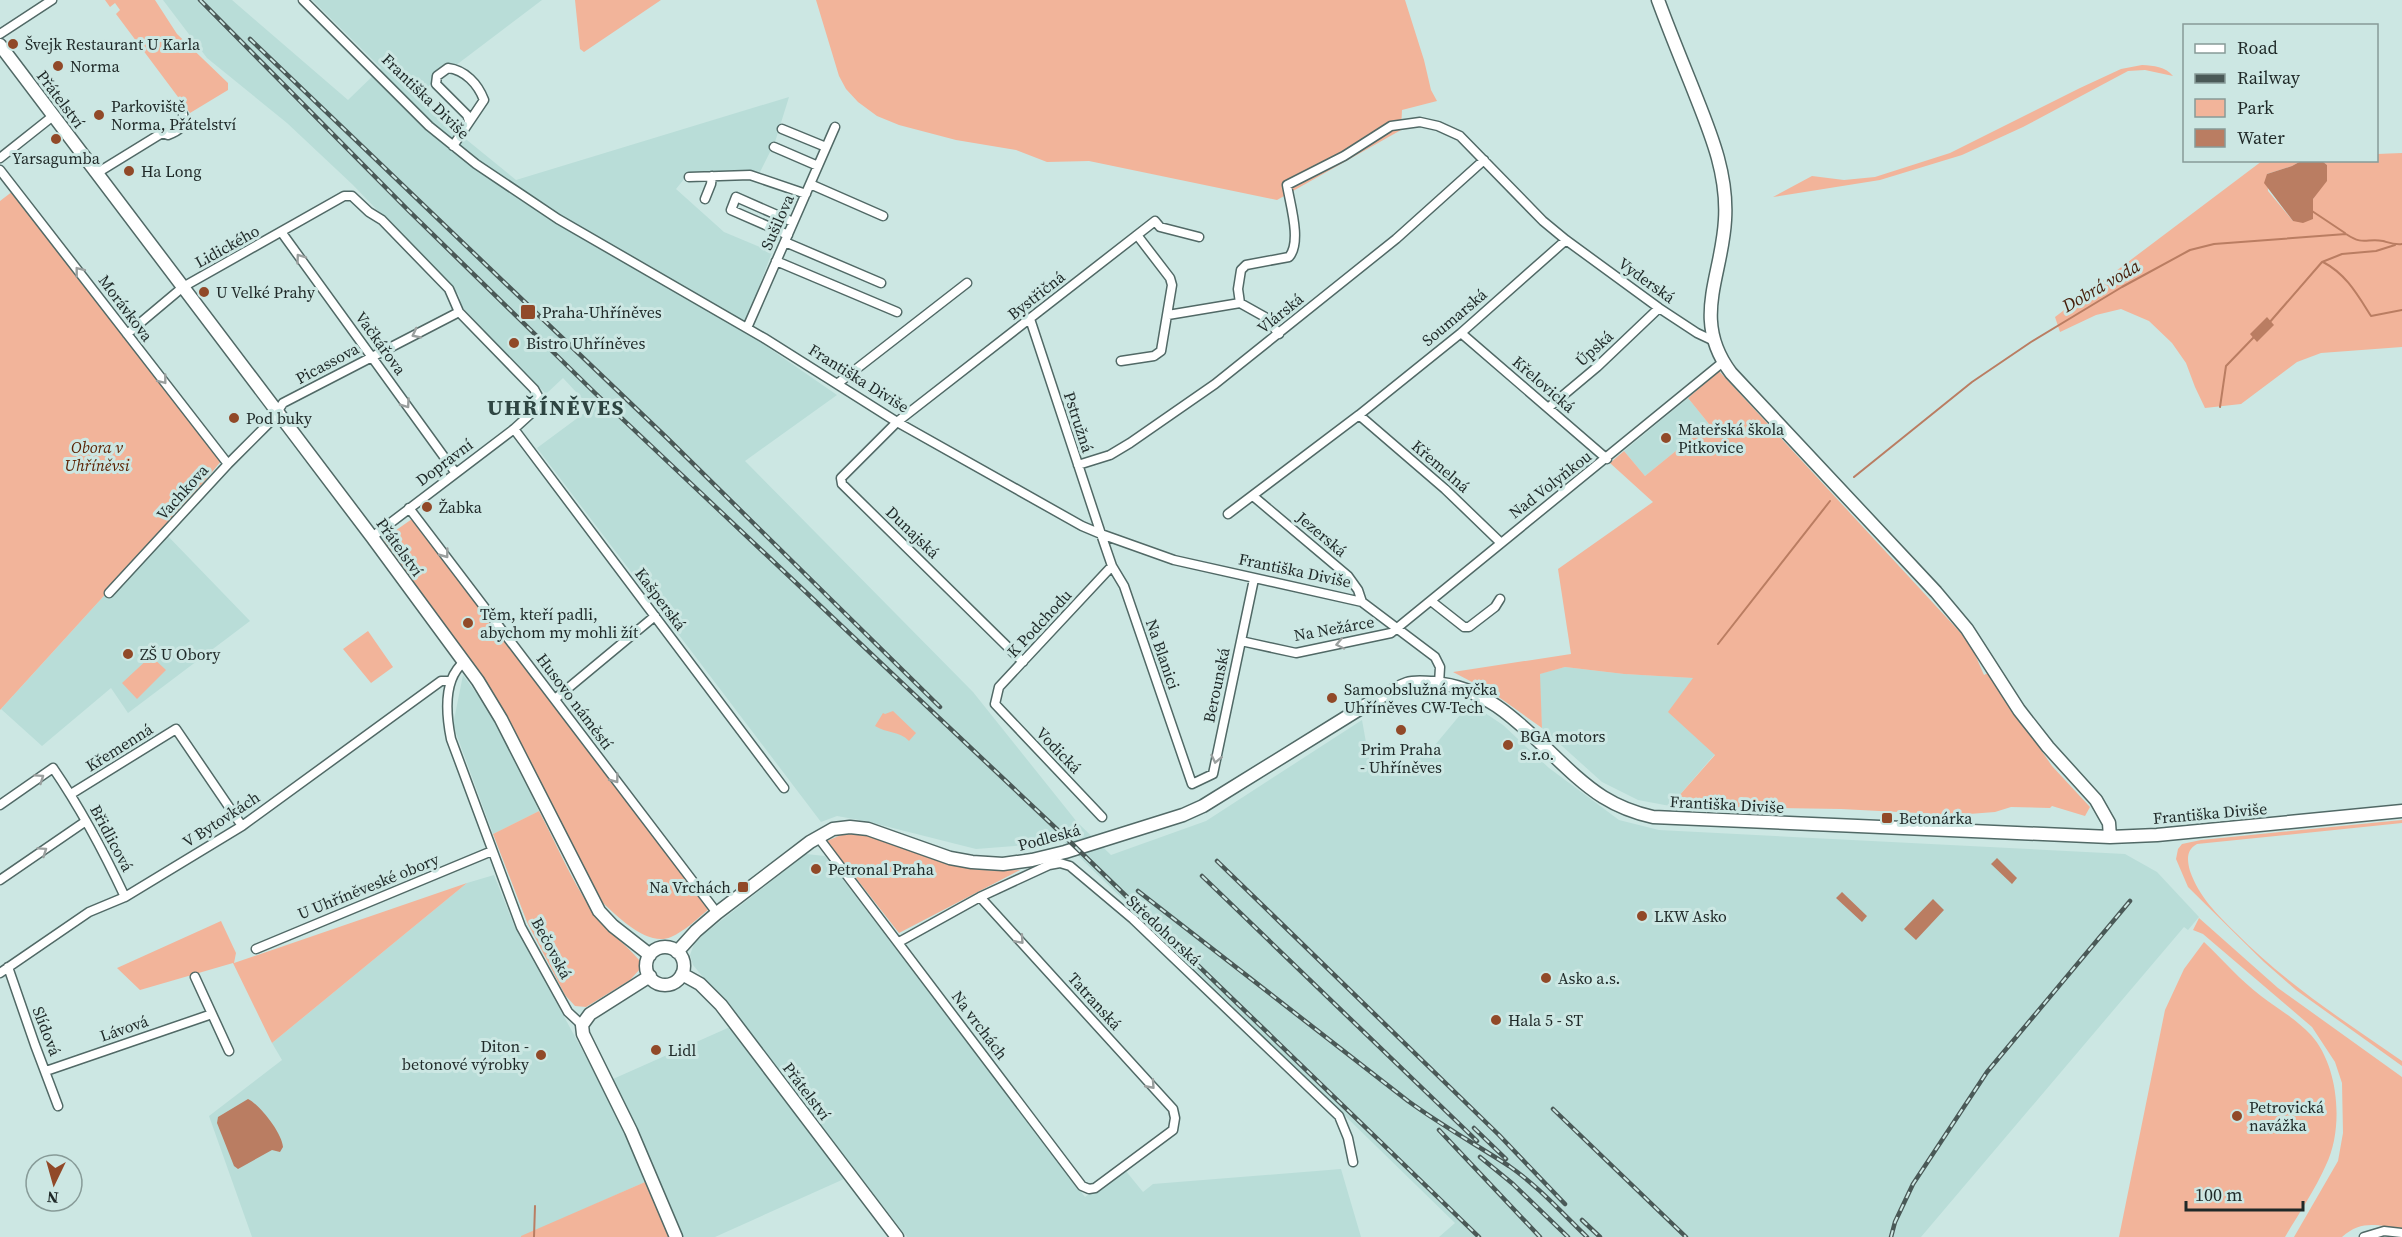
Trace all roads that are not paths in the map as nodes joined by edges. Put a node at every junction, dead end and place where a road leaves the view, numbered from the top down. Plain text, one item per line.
1 (52, 0) edge
2 (303, 0) edge
3 (1658, 0) edge
4 (0, 34) edge
5 (0, 45) edge
6 (183, 114) dead end
7 (53, 116) junction
8 (469, 121) junction
9 (835, 127) dead end
10 (783, 129) dead end
11 (453, 146) junction
12 (774, 147) dead end
13 (826, 147) junction
14 (0, 158) edge
15 (1484, 160) junction
16 (818, 166) junction
17 (0, 170) edge
18 (96, 173) junction
19 (711, 176) junction
20 (689, 177) dead end
21 (810, 184) junction
22 (806, 194) junction
23 (705, 199) dead end
24 (883, 216) dead end
25 (794, 222) junction
26 (282, 233) junction
27 (1137, 235) junction
28 (1200, 237) dead end
29 (786, 238) junction
30 (1566, 240) junction
31 (776, 261) junction
32 (881, 283) dead end
33 (967, 283) dead end
34 (183, 287) junction
35 (1240, 303) junction
36 (1659, 308) junction
37 (459, 312) junction
38 (897, 312) dead end
39 (1168, 315) junction
40 (1030, 319) junction
41 (747, 328) junction
42 (1461, 333) junction
43 (128, 334) junction
44 (1280, 334) junction
45 (1714, 340) junction
46 (372, 356) junction
47 (1121, 361) dead end
48 (1723, 362) junction
49 (837, 384) junction
50 (1548, 408) junction
51 (277, 412) junction
52 (1359, 415) junction
53 (897, 422) junction
54 (514, 429) junction
55 (1607, 459) junction
56 (228, 464) junction
57 (1078, 465) junction
58 (455, 472) junction
59 (1253, 495) junction
60 (409, 508) junction
61 (1228, 514) dead end
62 (1101, 534) junction
63 (372, 537) junction
64 (1501, 543) junction
65 (1112, 566) junction
66 (1254, 579) junction
67 (109, 593) dead end
68 (1500, 598) dead end
69 (1431, 601) junction
70 (1362, 602) junction
71 (655, 616) junction
72 (1396, 630) junction
73 (1241, 641) junction
74 (464, 662) junction
75 (1023, 662) junction
76 (450, 681) junction
77 (1439, 684) junction
78 (555, 699) junction
79 (995, 704) joint
80 (1192, 784) joint
81 (784, 788) dead end
82 (71, 794) junction
83 (0, 805) edge
84 (2402, 811) edge
85 (1102, 817) dead end
86 (86, 821) junction
87 (242, 826) junction
88 (818, 837) junction
89 (2110, 837) junction
90 (492, 851) junction
91 (0, 880) edge
92 (125, 897) junction
93 (980, 897) junction
94 (717, 913) junction
95 (899, 942) junction
96 (256, 949) dead end
97 (677, 952) junction
98 (650, 955) junction
99 (8, 967) junction
100 (0, 973) edge
101 (682, 974) junction
102 (650, 976) junction
103 (195, 977) dead end
104 (212, 1014) junction
105 (582, 1025) junction
106 (229, 1051) dead end
107 (46, 1071) junction
108 (58, 1106) dead end
109 (1173, 1130) joint
110 (1353, 1162) dead end
111 (2402, 1234) edge
112 (676, 1237) edge
113 (897, 1237) edge
114 (2364, 1237) edge

1 - 4 street
2 - 11 street, Františka Diviše
3 - 45 main road
5 - 7 main road, Přátelství
6 - 18 street
7 - 14 street
7 - 18 main road, Přátelství
8 - 8 street
8 - 11 street
9 - 13 street, Sušilova
10 - 13 street
11 - 41 street, Františka Diviše
12 - 16 street
13 - 16 street, Sušilova
15 - 30 street, Vyderská
15 - 35 street, Vyderská
15 - 44 street, Vlárská
16 - 21 street, Sušilova
43 -> 17 street, Morávkova
18 - 34 main road, Přátelství
19 - 20 street
19 - 22 street
19 - 23 street
21 - 22 street, Sušilova
21 - 24 street
22 - 25 street, Sušilova
25 - 29 street, Sušilova
25 - 29 street
26 - 34 street, Lidického
26 - 37 street, Lidického
46 -> 26 street, Vačkářova
27 - 28 street, Bystřičná
27 - 39 street
27 - 40 street, Bystřičná
29 - 31 street, Sušilova
29 - 32 street
30 - 36 street, Vyderská
30 - 42 street, Soumarská
31 - 38 street
31 - 41 street, Sušilova
33 - 49 street
34 - 43 street, Lidického
34 - 51 main road, Přátelství
35 - 39 street
35 - 44 street
36 - 45 street, Vyderská
36 - 50 street, Úpská
37 -> 46 street, Picassova
37 - 54 street, Dopravní
39 - 47 street
40 - 53 street, Bystřičná
40 - 57 street, Pstružná
41 - 49 street, Františka Diviše
42 - 50 street, Křelovická
42 - 52 street, Soumarská
43 -> 56 street, Morávkova
44 - 57 street, Vlárská
45 - 48 main road
46 - 51 street, Picassova
46 -> 58 street, Vačkářova
48 - 55 street, Nad Volyňkou
48 - 89 main road
49 - 53 street, Františka Diviše
50 - 55 street, Křelovická
51 - 56 street, Vachkova
51 - 63 main road, Přátelství
52 - 59 street, Soumarská
52 - 64 street, Křemelná
53 - 62 street, Františka Diviše
53 - 75 street, Dunajská
54 - 58 street, Dopravní
54 - 71 street, Kašperská
55 - 64 street, Nad Volyňkou
56 - 67 street, Vachkova
57 - 62 street, Pstružná
58 - 60 street, Dopravní
59 - 61 street, Soumarská
59 - 70 street, Jezerská
60 - 63 street, Dopravní
60 -> 78 street, Husovo náměstí
62 - 65 street, Na Blanici
62 - 66 street, Františka Diviše
63 - 74 main road, Přátelství
64 - 69 street, Nad Volyňkou
65 - 75 street, K Podchodu
65 - 80 street, Na Blanici
66 - 70 street, Františka Diviše
66 - 73 street, Berounská
68 - 69 street
69 - 72 street, Nad Volyňkou
70 - 72 street, Františka Diviše
71 - 78 street
71 - 81 street, Kašperská
72 -> 73 street, Na Nežárce
72 - 77 street, Františka Diviše
73 -> 80 street, Berounská
74 - 76 street
74 - 98 main road, Přátelství
75 - 79 street, K Podchodu
76 - 87 street, V Bytovkách
76 - 90 street, Bečovská
77 - 88 main road, Podleská
77 - 89 main road, Františka Diviše
78 -> 94 street, Husovo náměstí
79 - 85 street, Vodická
83 -> 82 street, Břidlicová
82 - 86 street, Břidlicová
82 - 87 street, Křemenná
84 - 89 main road, Františka Diviše
91 -> 86 street
86 - 92 street, Břidlicová
87 - 92 street, V Bytovkách
88 - 94 main road, Podleská
88 - 95 street, Na vrchách
90 - 96 street, U Uhříněveské obory
90 - 105 street, Bečovská
92 - 99 street, V Bytovkách
93 - 95 street, Středohorská
93 -> 109 street, Tatranská
93 - 110 street, Středohorská
94 - 97 main road, Podleská
95 - 109 street, Na vrchách
97 - 98 main road
97 - 101 main road
98 - 102 main road
99 - 100 street, V Bytovkách
99 - 107 street, Slídová
101 - 102 main road
101 - 113 main road, Přátelství
102 - 105 main road
103 - 104 street
104 - 106 street
104 - 107 street, Lávová
105 - 112 main road, Bečovská
107 - 108 street, Slídová
111 - 114 street

